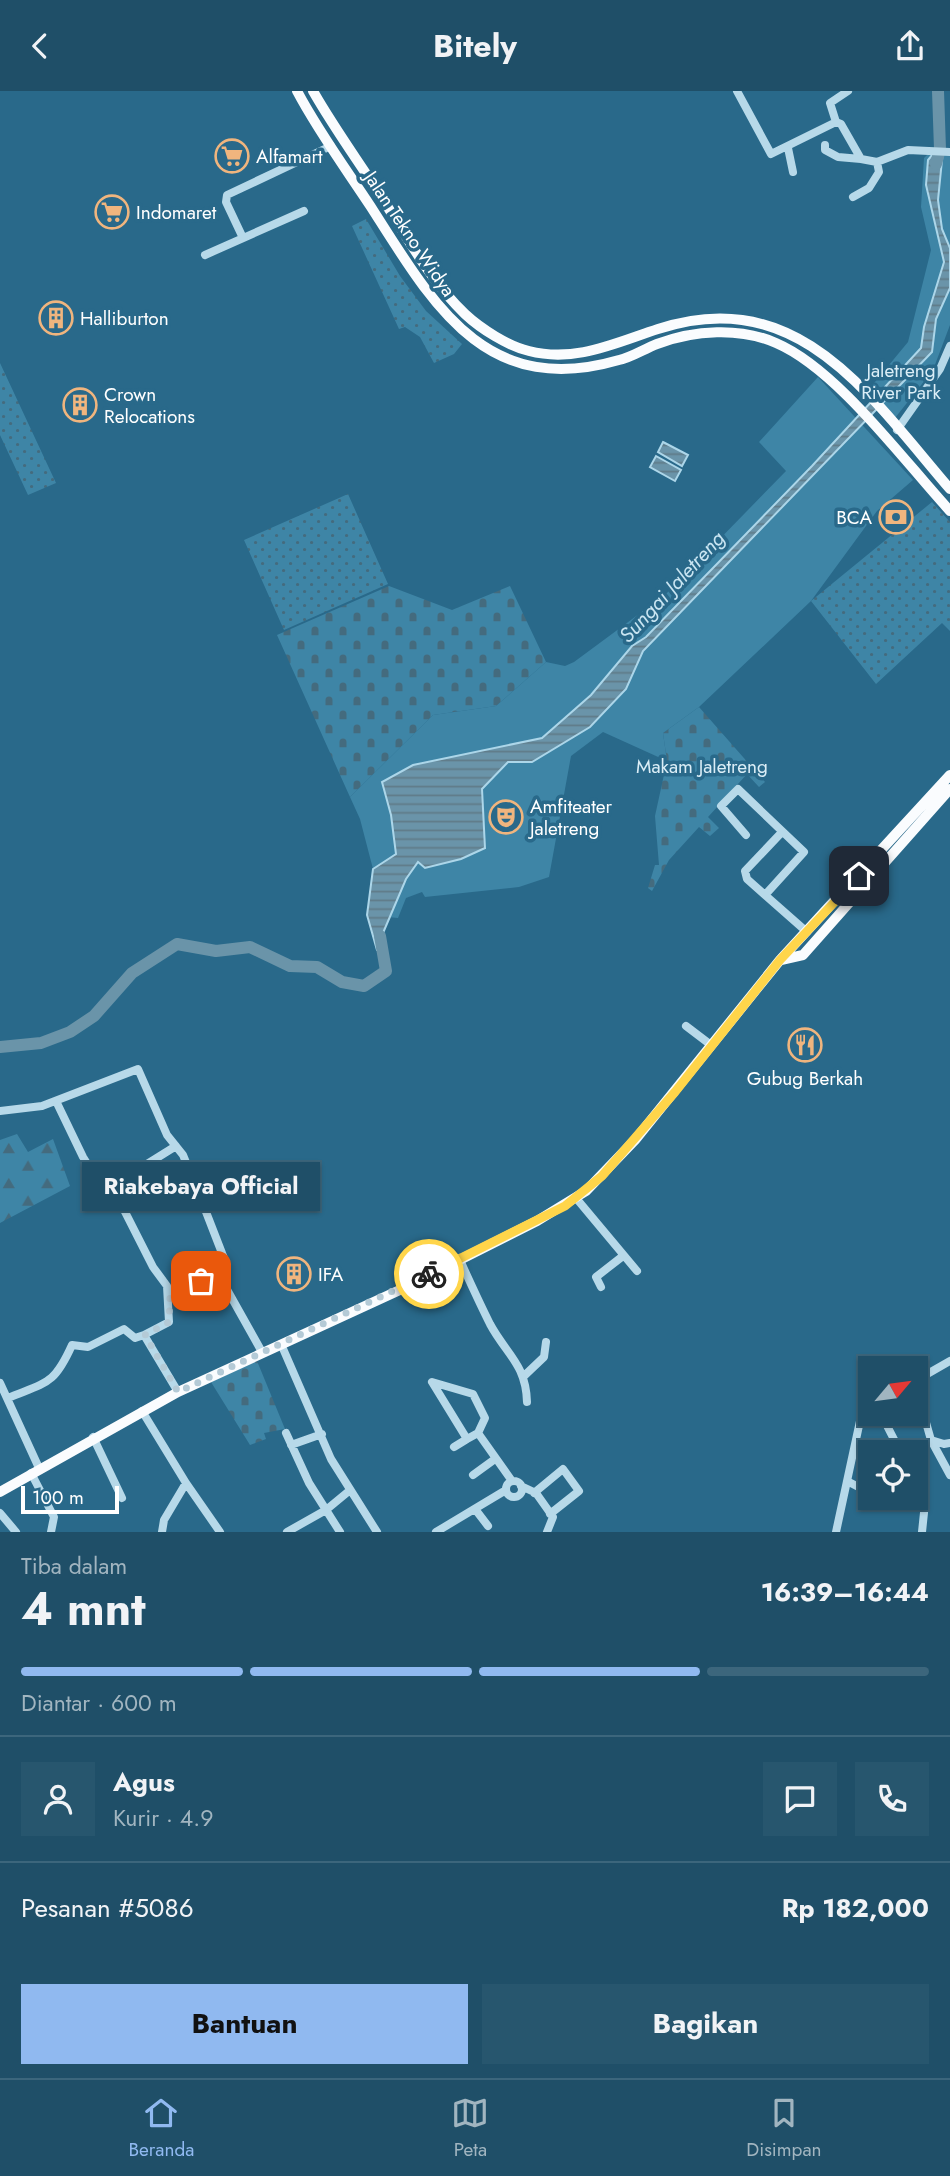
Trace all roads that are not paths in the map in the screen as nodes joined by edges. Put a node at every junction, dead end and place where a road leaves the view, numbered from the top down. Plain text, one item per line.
1 (296, 91) edge
2 (313, 91) edge
3 (737, 91) edge
4 (848, 91) edge
5 (836, 122) junction
6 (825, 145) dead end
7 (331, 146) junction
8 (788, 148) junction
9 (947, 152) edge
10 (861, 159) junction
11 (877, 162) junction
12 (793, 172) dead end
13 (853, 197) dead end
14 (304, 211) dead end
15 (407, 237) junction
16 (243, 238) junction
17 (395, 244) junction
18 (205, 255) dead end
19 (950, 345) edge
20 (897, 430) junction
21 (950, 489) edge
22 (950, 511) edge
23 (950, 775) edge
24 (950, 789) edge
25 (782, 832) junction
26 (746, 835) dead end
27 (765, 895) junction
28 (807, 932) junction
29 (780, 960) junction
30 (686, 1026) dead end
31 (711, 1045) junction
32 (56, 1101) junction
33 (0, 1111) edge
34 (176, 1146) junction
35 (246, 1178) dead end
36 (107, 1189) junction
37 (576, 1198) junction
38 (201, 1199) junction
39 (623, 1256) junction
40 (459, 1258) junction
41 (637, 1271) dead end
42 (215, 1272) dead end
43 (601, 1287) dead end
44 (170, 1295) junction
45 (145, 1335) junction
46 (546, 1342) dead end
47 (281, 1343) junction
48 (262, 1352) junction
49 (950, 1361) edge
50 (928, 1375) edge
51 (524, 1376) junction
52 (0, 1383) edge
53 (178, 1392) junction
54 (8, 1398) junction
55 (527, 1402) dead end
56 (142, 1411) junction
57 (859, 1426) edge
58 (927, 1426) edge
59 (286, 1433) dead end
60 (322, 1433) junction
61 (478, 1433) junction
62 (93, 1437) junction
63 (467, 1439) junction
64 (931, 1440) junction
65 (928, 1441) edge
66 (950, 1443) edge
67 (291, 1445) junction
68 (454, 1447) dead end
69 (495, 1459) junction
70 (35, 1470) junction
71 (473, 1475) dead end
72 (950, 1475) edge
73 (512, 1481) junction
74 (847, 1481) junction
75 (186, 1483) junction
76 (521, 1486) junction
77 (858, 1487) edge
78 (506, 1490) junction
79 (349, 1491) junction
80 (0, 1492) edge
81 (534, 1493) junction
82 (122, 1498) dead end
83 (475, 1509) junction
84 (326, 1510) junction
85 (924, 1510) edge
86 (0, 1513) edge
87 (550, 1514) junction
88 (488, 1526) dead end
89 (301, 1529) edge
90 (16, 1532) edge
91 (51, 1532) edge
92 (162, 1532) edge
93 (220, 1532) edge
94 (288, 1532) edge
95 (340, 1532) edge
96 (377, 1532) edge
97 (436, 1532) edge
98 (547, 1532) edge
99 (836, 1532) edge
100 (922, 1532) edge

1 - 7 main road, Jalan Tekno Widya
2 - 15 main road, Jalan Tekno Widya
3 - 8 street
4 - 5 street
5 - 8 street
5 - 10 street
6 - 10 street
7 - 16 street
7 - 17 main road, Jalan Tekno Widya
8 - 12 street
9 - 11 street
10 - 11 street
11 - 13 street
14 - 16 street
15 - 17 main road
15 - 20 main road, Jalan Tekno Widya
16 - 18 street
17 - 22 main road, Jalan Tekno Widya
19 - 20 street
20 - 21 main road, Jalan Tekno Widya
23 - 28 main road
24 - 29 main road
25 - 26 street
25 - 27 street
25 - 27 street
27 - 28 street
28 - 29 main road
29 - 31 main road
30 - 31 street
31 - 37 main road
32 - 33 street
32 - 34 street
32 - 36 street
34 - 36 street
34 - 38 street
35 - 38 street
36 - 44 street
37 - 39 street
37 - 40 main road
38 - 48 street
39 - 41 street
39 - 43 street
40 - 47 main road
40 - 51 street
42 - 44 street
44 - 45 street
45 - 53 street
45 - 54 street
46 - 51 street
47 - 48 main road
47 - 60 street
48 - 53 main road
49 - 50 street
51 - 55 street
52 - 54 street
53 - 56 main road
54 - 70 street
56 - 62 main road
56 - 75 street
57 - 74 street
58 - 64 street
59 - 67 street
60 - 67 street
60 - 79 street
61 - 63 street
61 - 63 street
61 - 69 street
62 - 70 main road
62 - 82 street
63 - 68 street
64 - 65 street
64 - 66 street
64 - 72 street
67 - 84 street
69 - 71 street
69 - 73 street
70 - 80 main road
70 - 91 street
73 - 76 street
73 - 78 street
74 - 77 street
74 - 99 street
75 - 92 street
75 - 93 street
76 - 78 street
76 - 81 street
78 - 83 street
79 - 84 street
79 - 96 street
81 - 87 street
81 - 87 street
83 - 88 street
83 - 97 street
84 - 89 street
84 - 95 street
85 - 100 street
86 - 90 street
87 - 98 street
89 - 94 street

